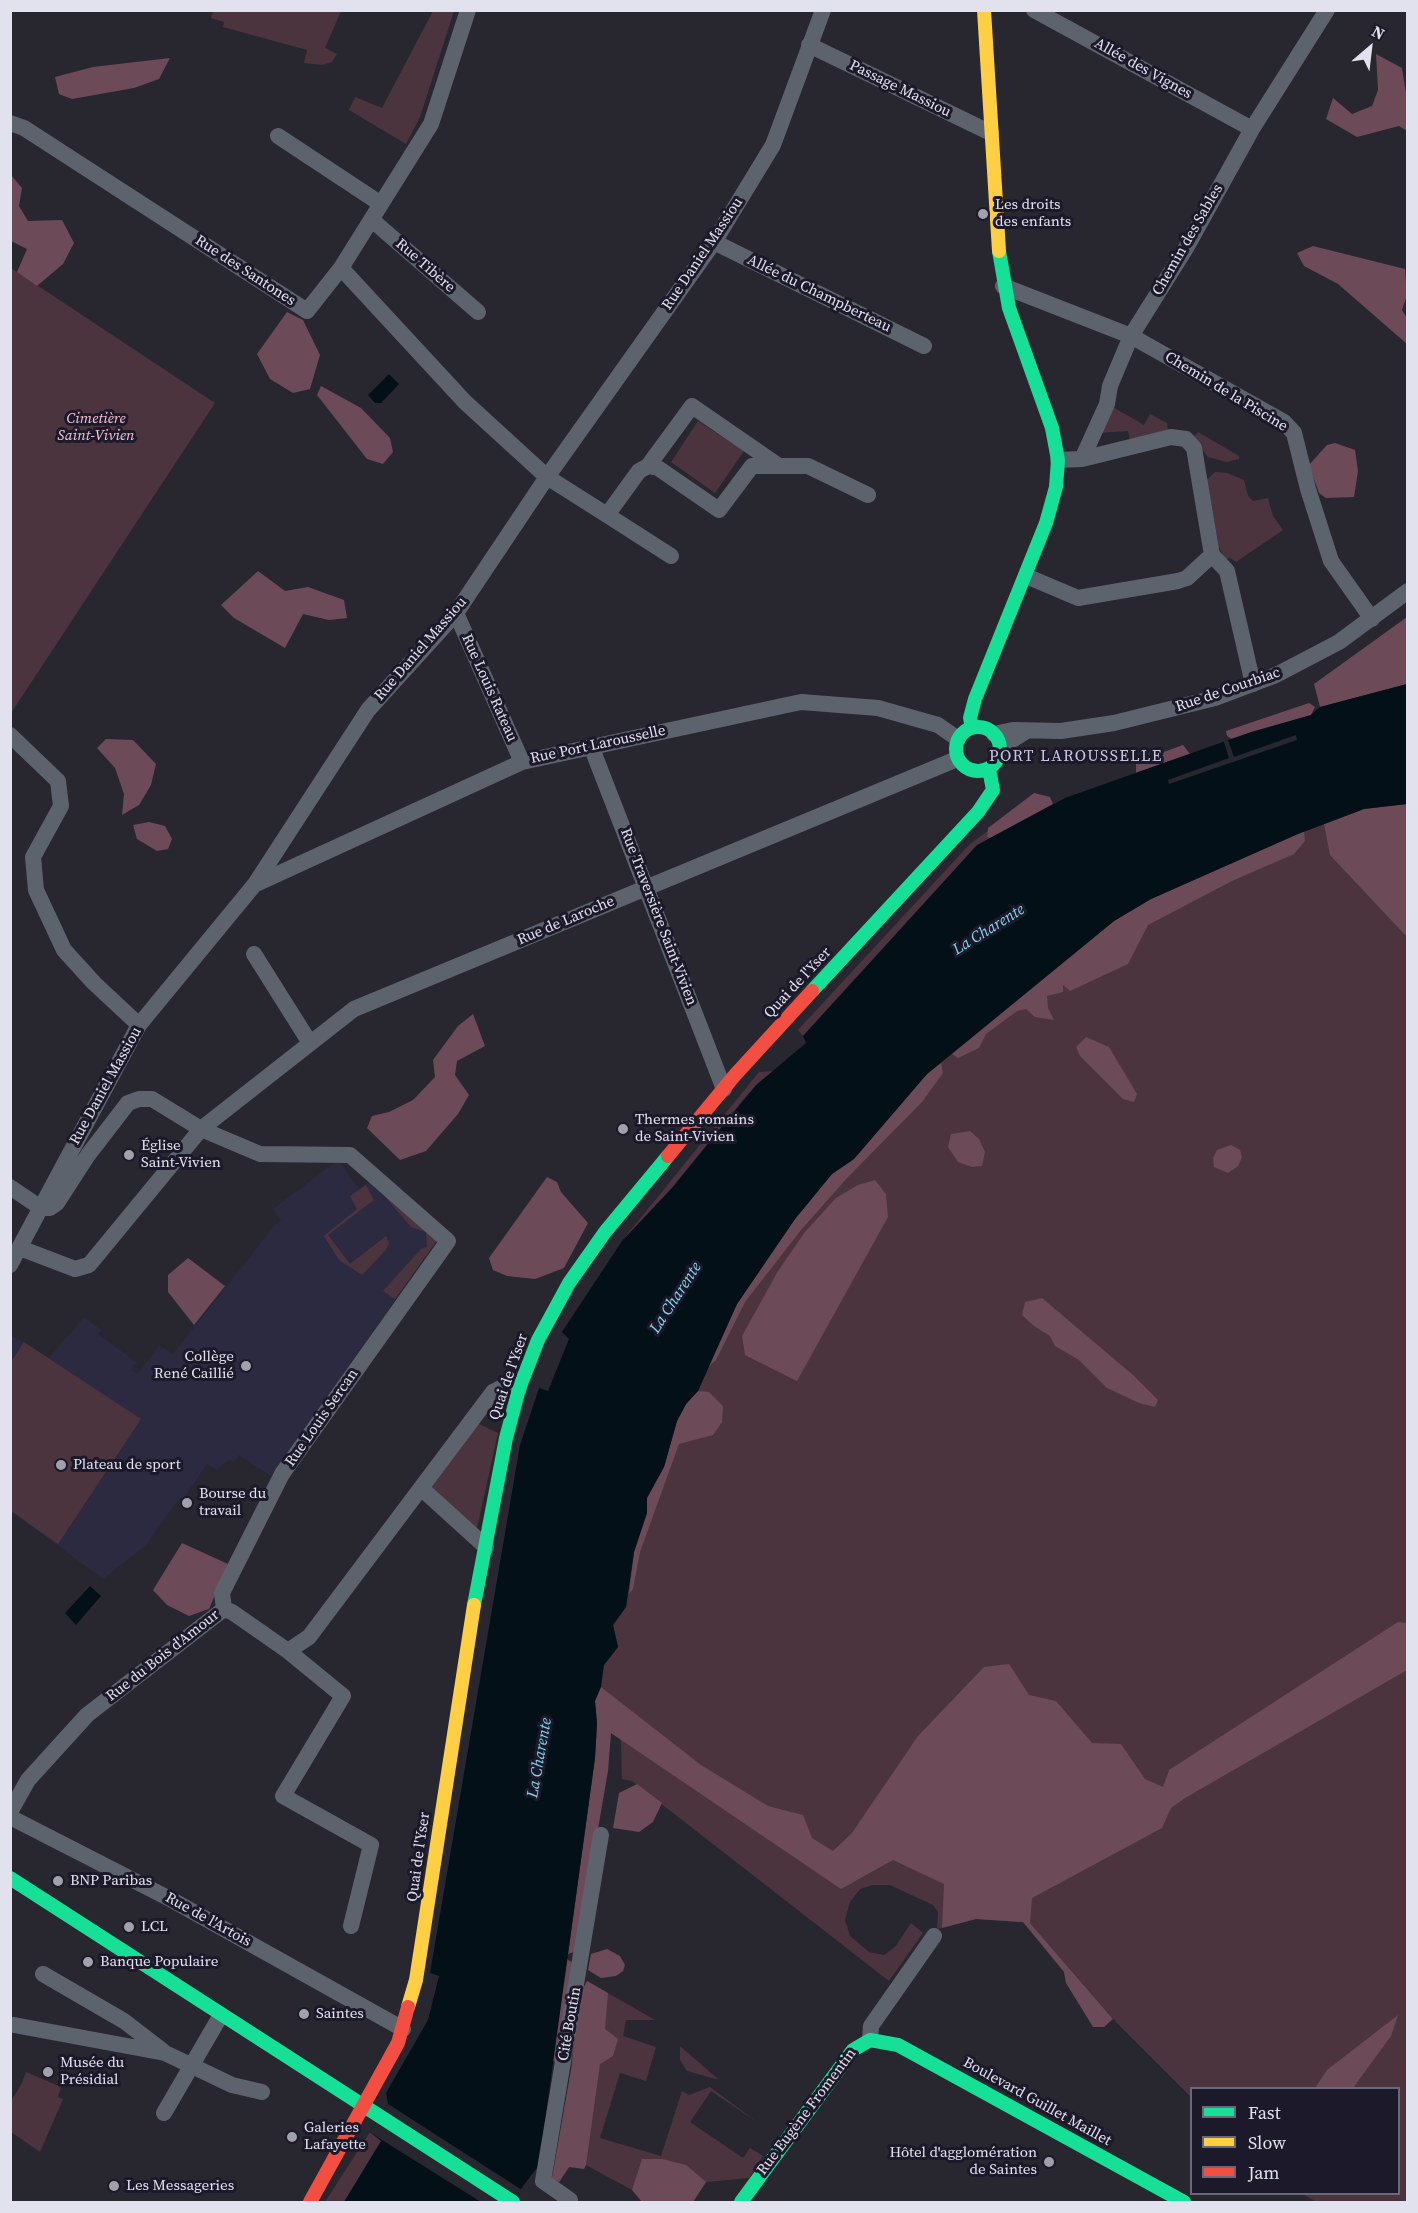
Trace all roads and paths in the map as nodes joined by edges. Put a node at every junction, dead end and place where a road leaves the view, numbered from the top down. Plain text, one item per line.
1 (468, 10) edge
2 (823, 10) edge
3 (984, 10) edge
4 (1034, 10) edge
5 (1327, 10) edge
6 (808, 45) junction
7 (10, 123) edge
8 (1252, 129) junction
9 (991, 133) junction
10 (278, 136) dead end
11 (381, 204) junction
12 (372, 220) junction
13 (714, 242) junction
14 (340, 268) junction
15 (1004, 286) junction
16 (478, 312) dead end
17 (1131, 336) junction
18 (924, 346) dead end
19 (1082, 459) junction
20 (1058, 460) junction
21 (648, 466) junction
22 (779, 466) junction
23 (547, 477) junction
24 (868, 495) dead end
25 (607, 515) junction
26 (1212, 555) junction
27 (671, 556) dead end
28 (1026, 576) junction
29 (1407, 591) edge
30 (456, 613) junction
31 (1372, 619) junction
32 (1253, 684) junction
33 (972, 727) junction
34 (1026, 732) junction
35 (994, 734) junction
36 (10, 735) edge
37 (958, 739) junction
38 (591, 746) junction
39 (1000, 752) junction
40 (957, 759) junction
41 (522, 762) junction
42 (989, 769) junction
43 (255, 884) junction
44 (646, 887) junction
45 (254, 954) dead end
46 (140, 1025) junction
47 (310, 1043) junction
48 (724, 1089) junction
49 (201, 1129) junction
50 (10, 1187) edge
51 (40, 1208) junction
52 (20, 1248) junction
53 (10, 1265) edge
54 (519, 1389) junction
55 (421, 1488) junction
56 (486, 1547) junction
57 (224, 1609) junction
58 (288, 1651) junction
59 (10, 1812) edge
60 (10, 1817) edge
61 (601, 1835) dead end
62 (10, 1878) edge
63 (351, 1926) dead end
64 (934, 1936) dead end
65 (43, 1974) dead end
66 (222, 2015) junction
67 (14, 2025) dead end
68 (403, 2029) junction
69 (870, 2040) junction
70 (165, 2053) junction
71 (190, 2066) junction
72 (262, 2092) dead end
73 (363, 2106) junction
74 (165, 2113) dead end
75 (570, 2200) dead end
76 (310, 2202) edge
77 (513, 2202) edge
78 (741, 2202) edge
79 (1184, 2202) edge

1 - 11 street
2 - 6 street, Rue Daniel Massiou
3 - 9 street
4 - 8 street, Allée des Vignes
5 - 8 street, Chemin des Sables
6 - 9 street, Passage Massiou
6 - 13 street, Rue Daniel Massiou
7 - 14 street, Rue des Santones
8 - 17 street, Chemin des Sables
9 - 15 street
10 - 11 street
11 - 12 street
12 - 14 street
12 - 16 street, Rue Tibère
13 - 18 street, Allée du Champberteau
13 - 23 street, Rue Daniel Massiou
14 - 23 street
15 - 17 street, Chemin de la Piscine
15 - 20 street
17 - 19 street, Chemin des Sables
17 - 31 street, Chemin de la Piscine
19 - 20 street
19 - 26 street
20 - 28 street
21 - 22 street
21 - 22 street
21 - 25 street
22 - 24 street
23 - 25 street
23 - 30 street, Rue Daniel Massiou
25 - 27 street
26 - 28 street
26 - 32 street
28 - 33 street
29 - 31 street, Rue de Courbiac
30 - 41 street, Rue Louis Rateau
30 - 43 street, Rue Daniel Massiou
31 - 32 street, Rue de Courbiac
32 - 34 street, Rue de Courbiac
33 - 35 street
33 - 37 street
34 - 35 street, Rue de Courbiac
34 - 39 street
35 - 39 street
36 - 46 street
37 - 38 street, Rue Port Larousselle
37 - 40 street
38 - 41 street, Rue Port Larousselle
38 - 44 street, Rue Traversière Saint-Vivien
39 - 42 street
40 - 42 street
40 - 44 street, Rue de Laroche
41 - 43 street, Rue Port Larousselle
42 - 48 street, Quai de l'Yser
43 - 46 street, Rue Daniel Massiou
44 - 47 street, Rue de Laroche
44 - 48 street, Rue Traversière Saint-Vivien
45 - 47 street
46 - 51 street, Rue Daniel Massiou
47 - 49 street, Rue de Laroche
48 - 54 street, Quai de l'Yser
49 - 51 street
49 - 52 street, Rue de Laroche
49 - 57 street, Rue Louis Sercan
50 - 51 street
51 - 52 street, Rue Daniel Massiou
52 - 53 street, Rue Daniel Massiou
54 - 55 street
54 - 56 street, Quai de l'Yser
55 - 56 street
55 - 58 street
56 - 68 street, Quai de l'Yser
57 - 58 street, Rue du Bois d'Amour
57 - 59 street, Rue du Bois d'Amour
58 - 63 street, Rue du Bois d'Amour
60 - 68 street, Rue de l'Artois
61 - 75 street, Cité Boutin
62 - 66 street
64 - 69 street, Rue Eugène Fromentin
65 - 70 street
66 - 71 street
66 - 73 street
67 - 70 street
68 - 73 street, Quai de l'Yser
69 - 78 street, Rue Eugène Fromentin
69 - 79 street, Boulevard Guillet Maillet
70 - 71 street
71 - 72 street
71 - 74 street
73 - 76 street, Quai de l'Yser
73 - 77 street

